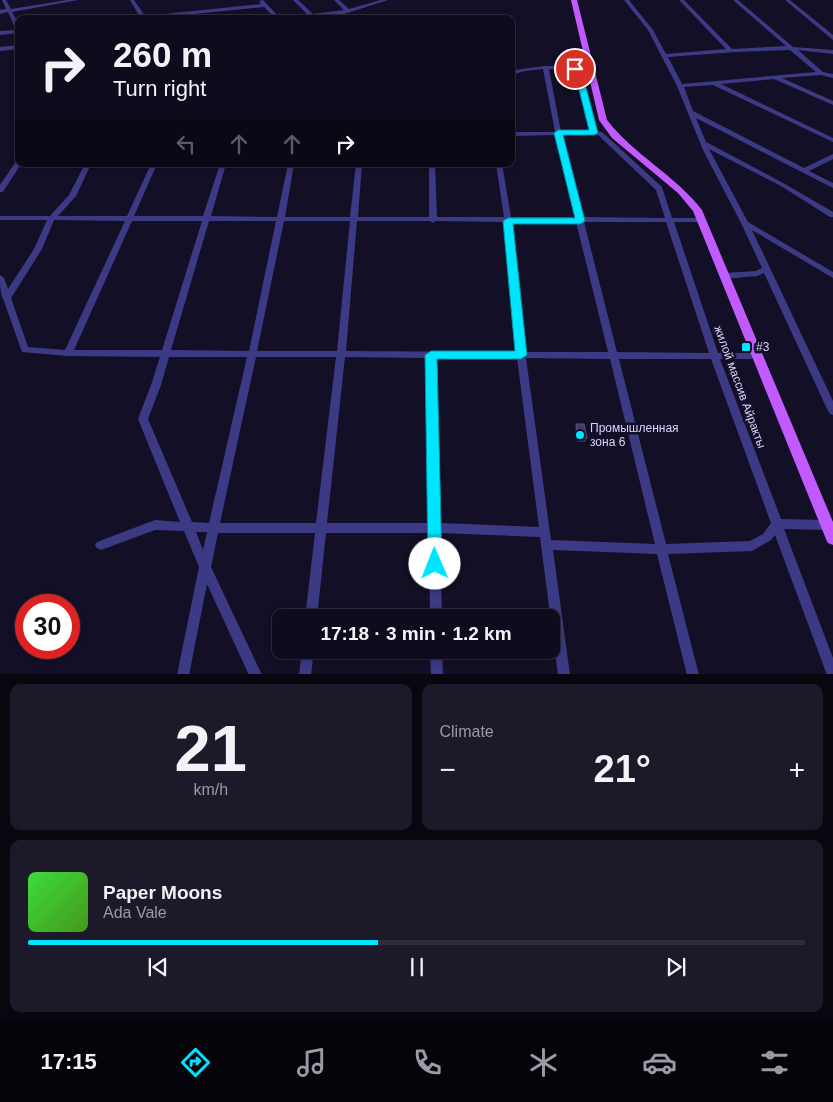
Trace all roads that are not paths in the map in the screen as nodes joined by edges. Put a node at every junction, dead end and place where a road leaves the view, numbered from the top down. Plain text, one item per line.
1 (4, 0) edge
2 (76, 0) edge
3 (132, 0) edge
4 (260, 0) edge
5 (295, 0) edge
6 (336, 0) edge
7 (574, 0) edge
8 (626, 0) edge
9 (681, 0) edge
10 (736, 0) edge
11 (787, 0) edge
12 (381, 1) edge
13 (264, 5) junction
14 (9, 11) junction
15 (348, 11) junction
16 (0, 12) edge
17 (141, 15) edge
18 (178, 15) edge
19 (274, 15) edge
20 (311, 15) edge
21 (319, 15) edge
22 (15, 22) edge
23 (818, 26) junction
24 (833, 29) edge
25 (15, 31) edge
26 (0, 33) edge
27 (833, 38) edge
28 (15, 47) edge
29 (790, 48) junction
30 (0, 49) edge
31 (730, 50) junction
32 (833, 52) edge
33 (665, 56) junction
34 (546, 69) junction
35 (515, 71) edge
36 (821, 73) junction
37 (833, 76) edge
38 (776, 78) junction
39 (713, 83) junction
40 (680, 86) junction
41 (833, 103) edge
42 (690, 112) junction
43 (611, 131) junction
44 (558, 133) junction
45 (597, 133) junction
46 (515, 134) edge
47 (833, 140) edge
48 (703, 143) junction
49 (833, 156) edge
50 (15, 166) edge
51 (86, 167) edge
52 (153, 167) edge
53 (222, 167) edge
54 (290, 167) edge
55 (358, 167) edge
56 (432, 167) edge
57 (499, 167) edge
58 (804, 171) junction
59 (833, 186) edge
60 (0, 190) edge
61 (833, 215) edge
62 (0, 218) edge
63 (51, 219) junction
64 (207, 219) junction
65 (127, 220) junction
66 (281, 220) junction
67 (670, 220) junction
68 (701, 220) junction
69 (353, 221) junction
70 (433, 221) junction
71 (508, 221) junction
72 (580, 221) junction
73 (745, 223) junction
74 (767, 269) junction
75 (833, 275) edge
76 (724, 276) junction
77 (0, 278) edge
78 (6, 299) junction
79 (166, 352) junction
80 (68, 353) junction
81 (254, 354) junction
82 (714, 354) junction
83 (341, 355) junction
84 (431, 355) junction
85 (521, 355) junction
86 (614, 355) junction
87 (756, 356) junction
88 (833, 410) edge
89 (777, 524) junction
90 (827, 525) junction
91 (188, 526) junction
92 (214, 528) junction
93 (434, 528) junction
94 (320, 529) junction
95 (545, 532) junction
96 (833, 539) edge
97 (101, 545) dead end
98 (547, 545) junction
99 (662, 549) junction
100 (204, 565) junction
101 (312, 609) edge
102 (436, 609) edge
103 (307, 659) edge
104 (436, 659) edge
105 (183, 674) edge
106 (256, 674) edge
107 (305, 674) edge
108 (437, 674) edge
109 (564, 674) edge
110 (693, 674) edge
111 (832, 674) edge

1 - 14 street
2 - 14 street
3 - 17 street
4 - 13 street
5 - 20 street
6 - 15 street
7 - 43 main road
8 - 33 street
9 - 31 street
10 - 29 street
11 - 23 street
12 - 15 street
13 - 18 street
13 - 19 street
14 - 16 street
14 - 22 street
15 - 21 street
23 - 24 street
23 - 27 street
25 - 26 street
28 - 30 street
29 - 31 street
29 - 32 street
29 - 36 street
31 - 33 street
33 - 40 street
34 - 35 street
34 - 44 street
34 - 45 street
36 - 37 street
36 - 38 street
38 - 39 street
38 - 41 street
39 - 40 street
39 - 47 street
40 - 42 street
42 - 48 street
42 - 58 street
43 - 45 street
43 - 68 main road
44 - 45 street
44 - 46 street
44 - 72 street
45 - 67 street, жилой массив Айракты
48 - 61 street
48 - 73 street
49 - 58 street
50 - 60 street
51 - 63 street
52 - 65 street
53 - 64 street
54 - 66 street
55 - 69 street
56 - 70 street
57 - 71 street
58 - 59 street
62 - 63 street
63 - 65 street
63 - 78 street
64 - 65 street
64 - 66 street
64 - 79 street
65 - 80 street
66 - 69 street
66 - 81 street
67 - 68 street
67 - 72 street
67 - 82 street, жилой массив Айракты
68 - 76 main road
69 - 70 street
69 - 83 street
70 - 71 street
71 - 72 street
71 - 85 street
72 - 86 street
73 - 74 street
73 - 75 street
74 - 76 street
74 - 88 street
76 - 87 main road
77 - 78 street
78 - 80 street
79 - 80 street
79 - 81 street
79 - 91 street
81 - 83 street
81 - 92 street
82 - 86 street
82 - 87 street
82 - 89 street, жилой массив Айракты
83 - 84 street
83 - 94 street
84 - 85 street
84 - 93 street
85 - 86 street
85 - 95 street
86 - 99 street
87 - 90 main road
89 - 90 street
89 - 99 street
89 - 111 street, жилой массив Айракты
90 - 96 main road
91 - 92 street
91 - 97 street
91 - 100 street
92 - 94 street
92 - 100 street
93 - 94 street
93 - 95 street
93 - 102 street
94 - 101 street
95 - 98 street
98 - 99 street
98 - 109 street
99 - 110 street
100 - 105 street
100 - 106 street
103 - 107 street
104 - 108 street

